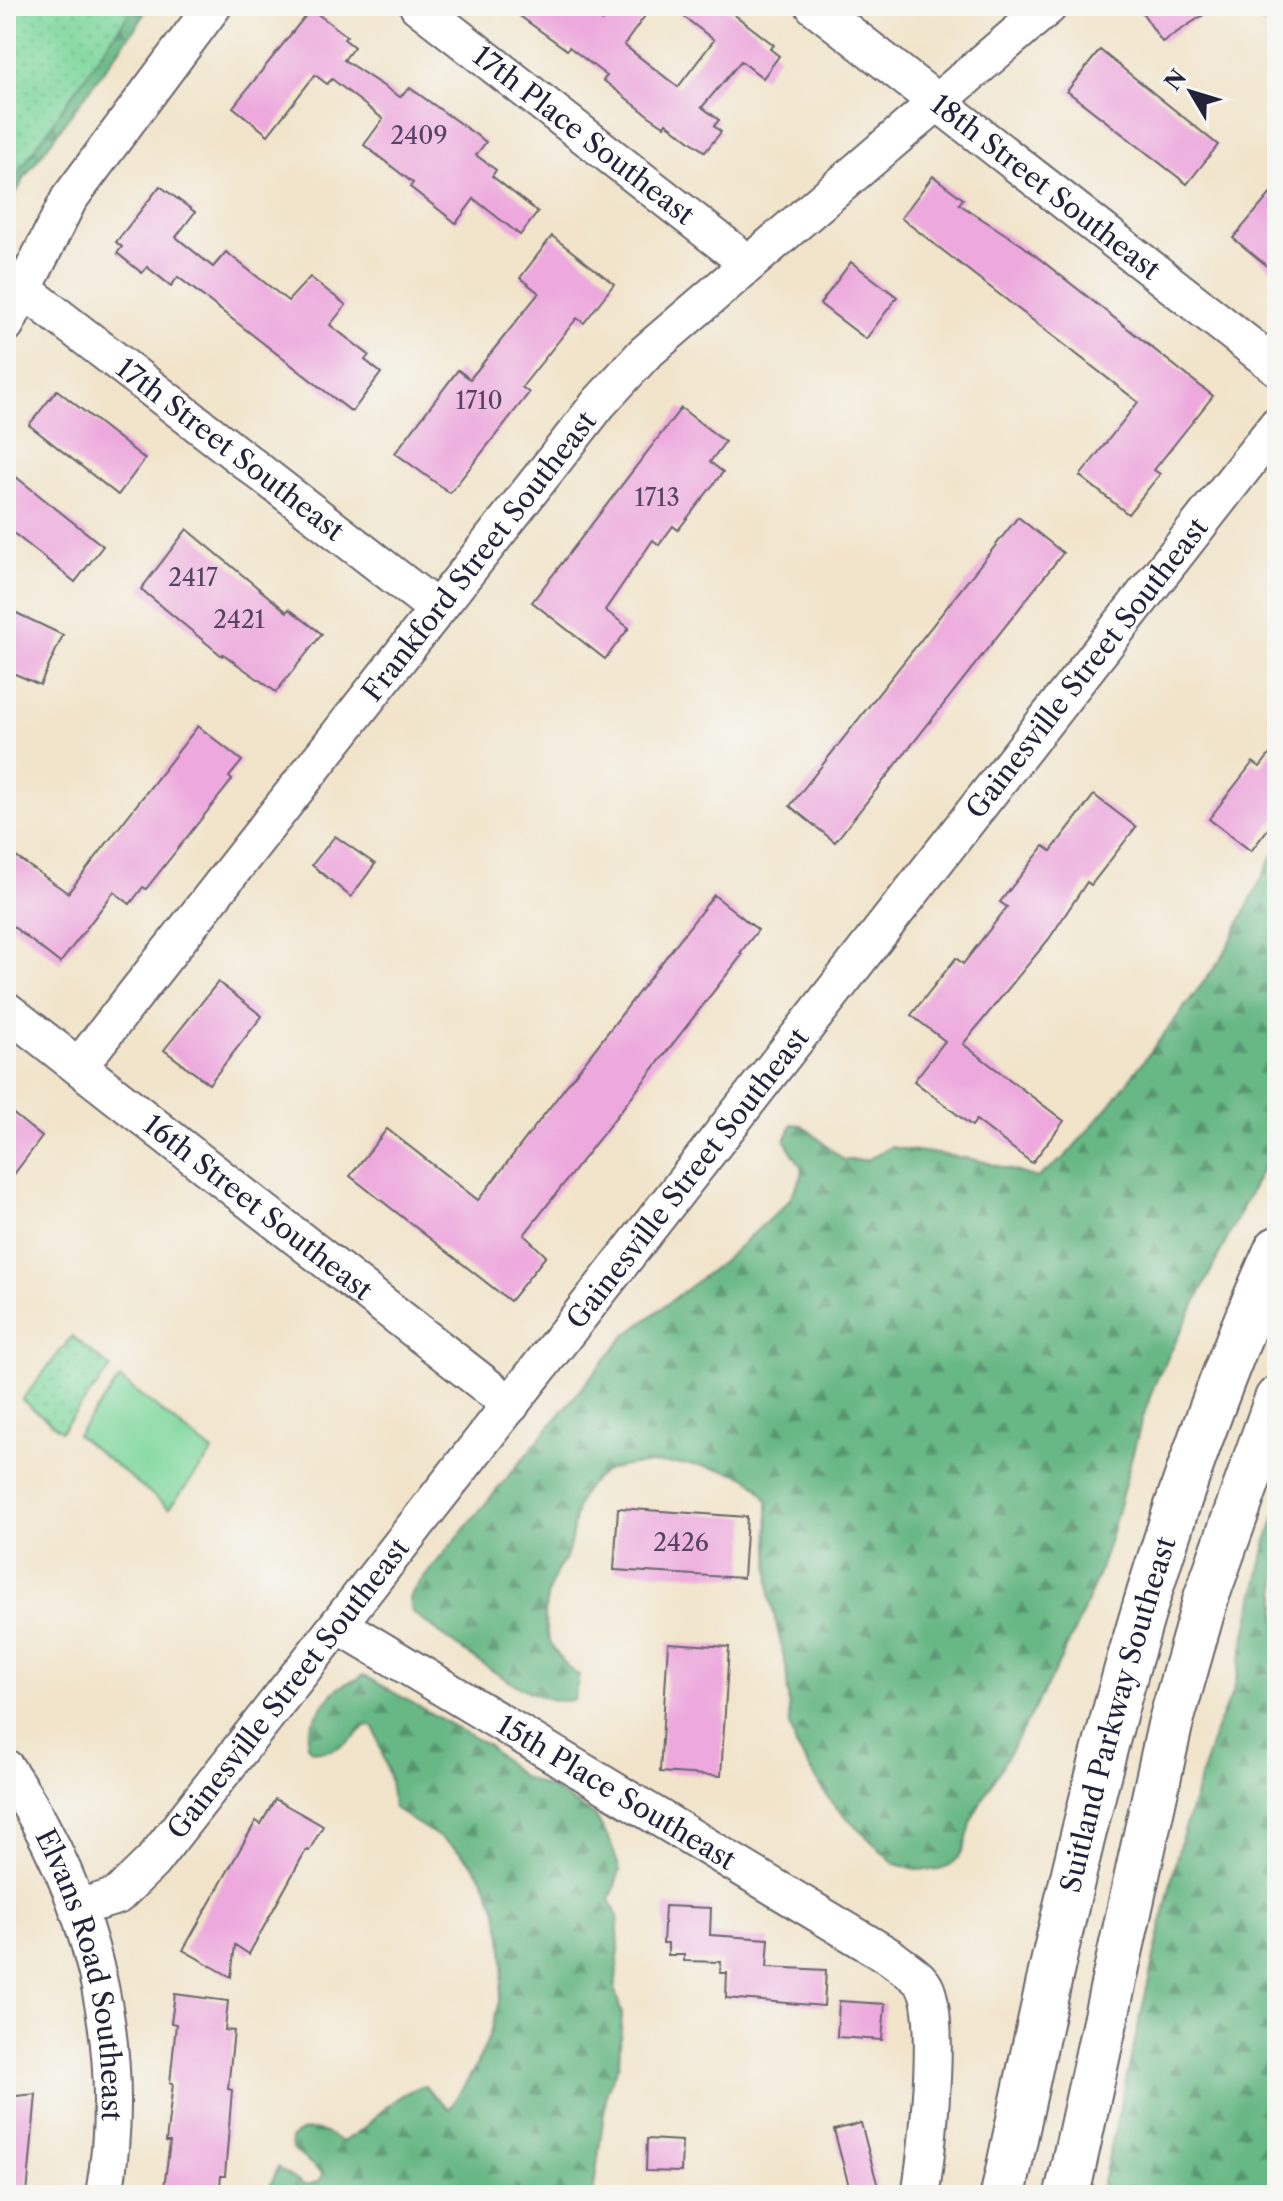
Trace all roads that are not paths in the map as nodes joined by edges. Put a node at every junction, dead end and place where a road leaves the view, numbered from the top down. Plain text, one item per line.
1 (213, 6) edge
2 (418, 6) edge
3 (814, 6) edge
4 (1049, 6) edge
5 (937, 102) junction
6 (748, 263) junction
7 (23, 289) junction
8 (6, 324) edge
9 (1277, 367) edge
10 (1277, 425) edge
11 (437, 609) junction
12 (6, 1010) edge
13 (79, 1066) junction
14 (1277, 1249) edge
15 (1277, 1399) edge
16 (511, 1405) junction
17 (339, 1625) junction
18 (6, 1768) edge
19 (78, 1908) junction
20 (104, 2195) edge
21 (920, 2195) edge
22 (1003, 2195) edge
23 (1067, 2195) edge

1 - 7 street
2 - 6 street, 17th Place Southeast
3 - 5 street, 18th Street Southeast
4 - 5 street, Frankford Street Southeast
5 - 6 street, Frankford Street Southeast
5 - 9 street, 18th Street Southeast
6 - 11 street, Frankford Street Southeast
7 - 8 street
7 - 11 street, 17th Street Southeast
10 - 16 street, Gainesville Street Southeast
11 - 13 street, Frankford Street Southeast
12 - 13 street, 16th Street Southeast
13 - 16 street, 16th Street Southeast
14 - 22 highway, Suitland Parkway Southeast
15 - 23 highway, Suitland Parkway Southeast
16 - 17 street, Gainesville Street Southeast
17 - 19 street, Gainesville Street Southeast
17 - 21 street, 15th Place Southeast
18 - 19 street, Elvans Road Southeast
19 - 20 street, Elvans Road Southeast

